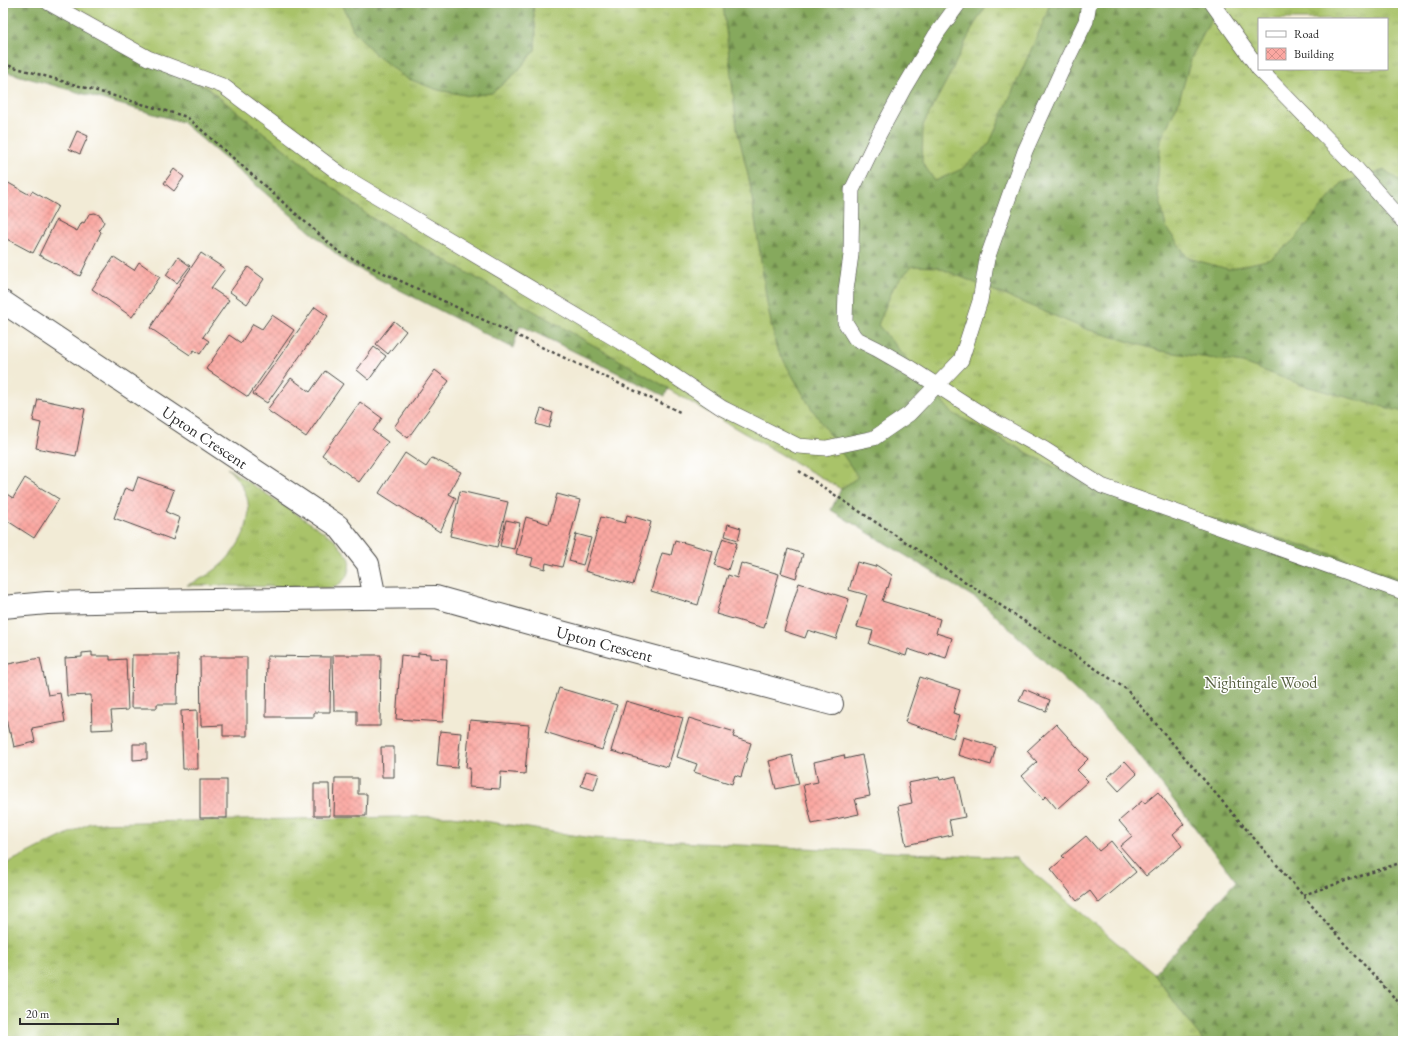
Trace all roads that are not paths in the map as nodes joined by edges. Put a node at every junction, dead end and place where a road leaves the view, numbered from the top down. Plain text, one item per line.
1 (49, 3) edge
2 (959, 3) edge
3 (1088, 3) edge
4 (1212, 3) edge
5 (1258, 68) edge
6 (1260, 70) edge
7 (1403, 221) edge
8 (3, 302) edge
9 (938, 385) junction
10 (1403, 592) edge
11 (375, 598) junction
12 (3, 607) edge
13 (832, 704) dead end

1 - 9 lane
2 - 9 lane
3 - 9 lane
4 - 5 lane
6 - 7 lane
8 - 11 street, Upton Crescent
9 - 10 lane
11 - 12 street, Upton Crescent
11 - 13 street, Upton Crescent

